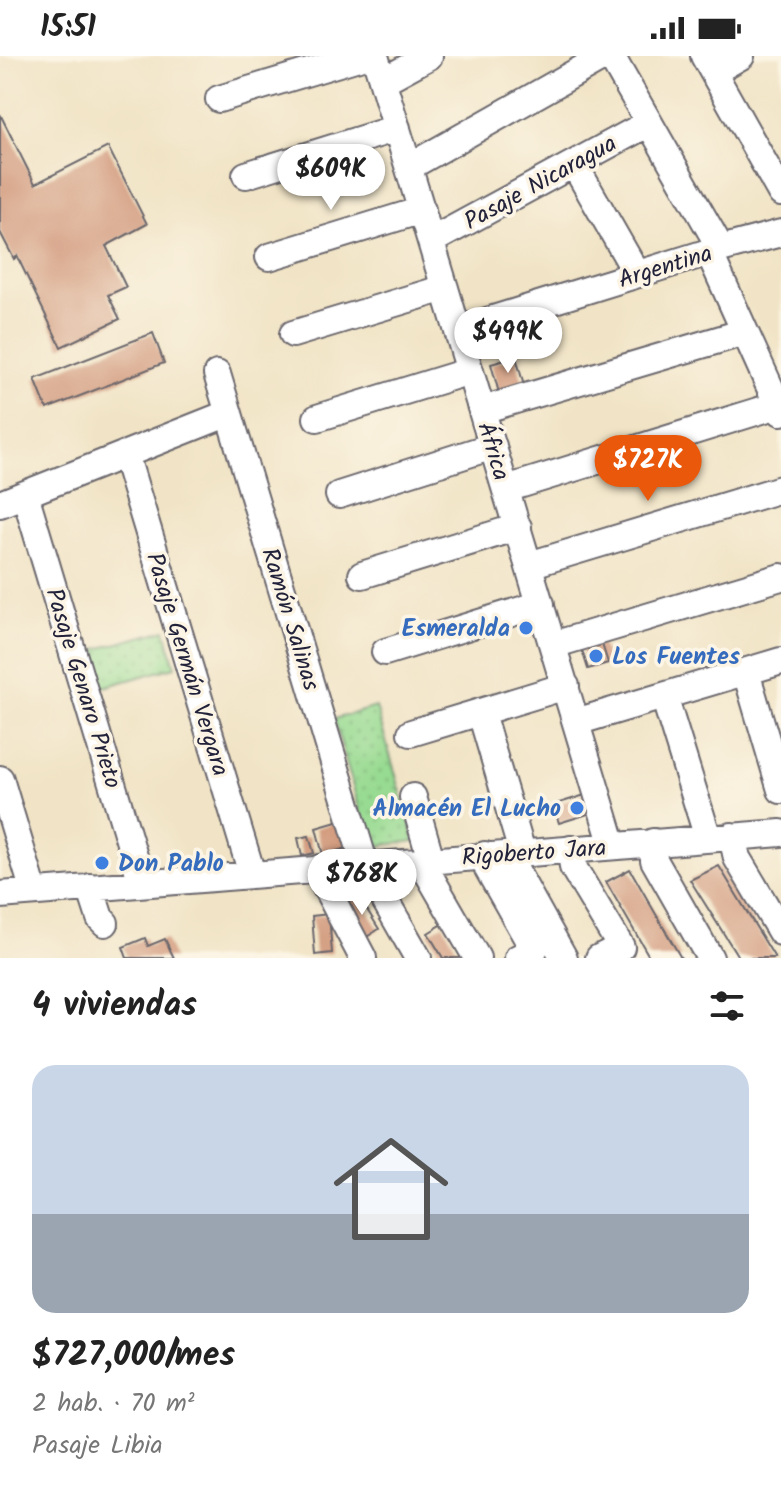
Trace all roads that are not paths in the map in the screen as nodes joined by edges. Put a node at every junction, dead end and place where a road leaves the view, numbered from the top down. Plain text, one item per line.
1 (362, 56) edge
2 (375, 56) edge
3 (429, 56) edge
4 (608, 56) edge
5 (741, 56) edge
6 (708, 64) edge
7 (383, 81) junction
8 (219, 99) dead end
9 (649, 123) junction
10 (397, 128) junction
11 (574, 164) junction
12 (409, 167) junction
13 (246, 175) dead end
14 (781, 193) edge
15 (422, 210) junction
16 (781, 233) edge
17 (431, 241) junction
18 (715, 250) junction
19 (269, 257) dead end
20 (637, 274) junction
21 (445, 288) junction
22 (458, 330) junction
23 (745, 332) junction
24 (293, 334) dead end
25 (470, 371) junction
26 (217, 374) dead end
27 (779, 409) edge
28 (482, 410) junction
29 (229, 413) junction
30 (317, 418) dead end
31 (493, 446) junction
32 (125, 454) junction
33 (506, 489) junction
34 (781, 489) edge
35 (25, 494) junction
36 (339, 495) dead end
37 (0, 504) edge
38 (518, 527) junction
39 (529, 565) junction
40 (362, 575) dead end
41 (781, 577) edge
42 (541, 604) junction
43 (553, 645) junction
44 (385, 652) dead end
45 (781, 661) edge
46 (746, 672) junction
47 (566, 686) junction
48 (664, 696) junction
49 (481, 713) junction
50 (576, 722) junction
51 (411, 733) dead end
52 (0, 779) edge
53 (781, 790) edge
54 (413, 797) dead end
55 (781, 833) edge
56 (720, 837) junction
57 (653, 842) junction
58 (613, 846) junction
59 (571, 849) junction
60 (517, 853) junction
61 (485, 855) junction
62 (428, 860) junction
63 (365, 865) junction
64 (320, 868) junction
65 (252, 874) junction
66 (142, 883) junction
67 (90, 887) junction
68 (34, 892) junction
69 (0, 895) edge
70 (105, 923) dead end
71 (781, 932) edge
72 (363, 958) edge
73 (418, 958) edge
74 (477, 958) edge
75 (518, 958) edge
76 (564, 958) edge
77 (599, 958) edge
78 (710, 958) edge

1 - 8 street
2 - 7 street, África
3 - 7 street
4 - 9 street
4 - 12 street
5 - 6 street
6 - 14 street
7 - 10 street, África
9 - 11 street, Pasaje Nicaragua
9 - 18 street
10 - 12 street, África
10 - 13 street
11 - 17 street, Pasaje Nicaragua
11 - 20 street
12 - 15 street, África
15 - 17 street, África
15 - 19 street
16 - 18 street, Argentina
17 - 21 street, África
18 - 20 street, Argentina
18 - 23 street
20 - 22 street, Argentina
21 - 22 street, África
21 - 24 street
22 - 25 street, África
23 - 27 street
23 - 28 street
25 - 28 street, África
25 - 30 street
26 - 29 street, Ramón Salinas
27 - 33 street
28 - 31 street, África
29 - 32 street
29 - 63 street, Ramón Salinas
31 - 33 street, África
31 - 36 street
32 - 35 street
32 - 65 street, Pasaje Germán Vergara
33 - 38 street, África
34 - 39 street
35 - 37 street
35 - 66 street, Pasaje Genaro Prieto
38 - 39 street, África
38 - 40 street
39 - 42 street, África
41 - 43 street
42 - 43 street, África
42 - 44 street
43 - 47 street, África
45 - 46 street
46 - 48 street
46 - 53 street
47 - 49 street
47 - 50 street, África
48 - 50 street
48 - 56 street
49 - 51 street
49 - 60 street
50 - 58 street, África
52 - 68 street
54 - 62 street
55 - 56 street, Rigoberto Jara
56 - 57 street, Rigoberto Jara
56 - 71 street
57 - 58 street, Rigoberto Jara
57 - 78 street
58 - 59 street, Rigoberto Jara
59 - 60 street, Rigoberto Jara
59 - 77 street
60 - 61 street, Rigoberto Jara
60 - 76 street
61 - 62 street, Rigoberto Jara
61 - 75 street
62 - 63 street, Rigoberto Jara
62 - 74 street
63 - 64 street, Rigoberto Jara
63 - 73 street, Ramón Salinas
64 - 65 street, Rigoberto Jara
64 - 72 street
65 - 66 street, Rigoberto Jara
66 - 67 street, Rigoberto Jara
67 - 68 street, Rigoberto Jara
67 - 70 street
68 - 69 street, Rigoberto Jara

